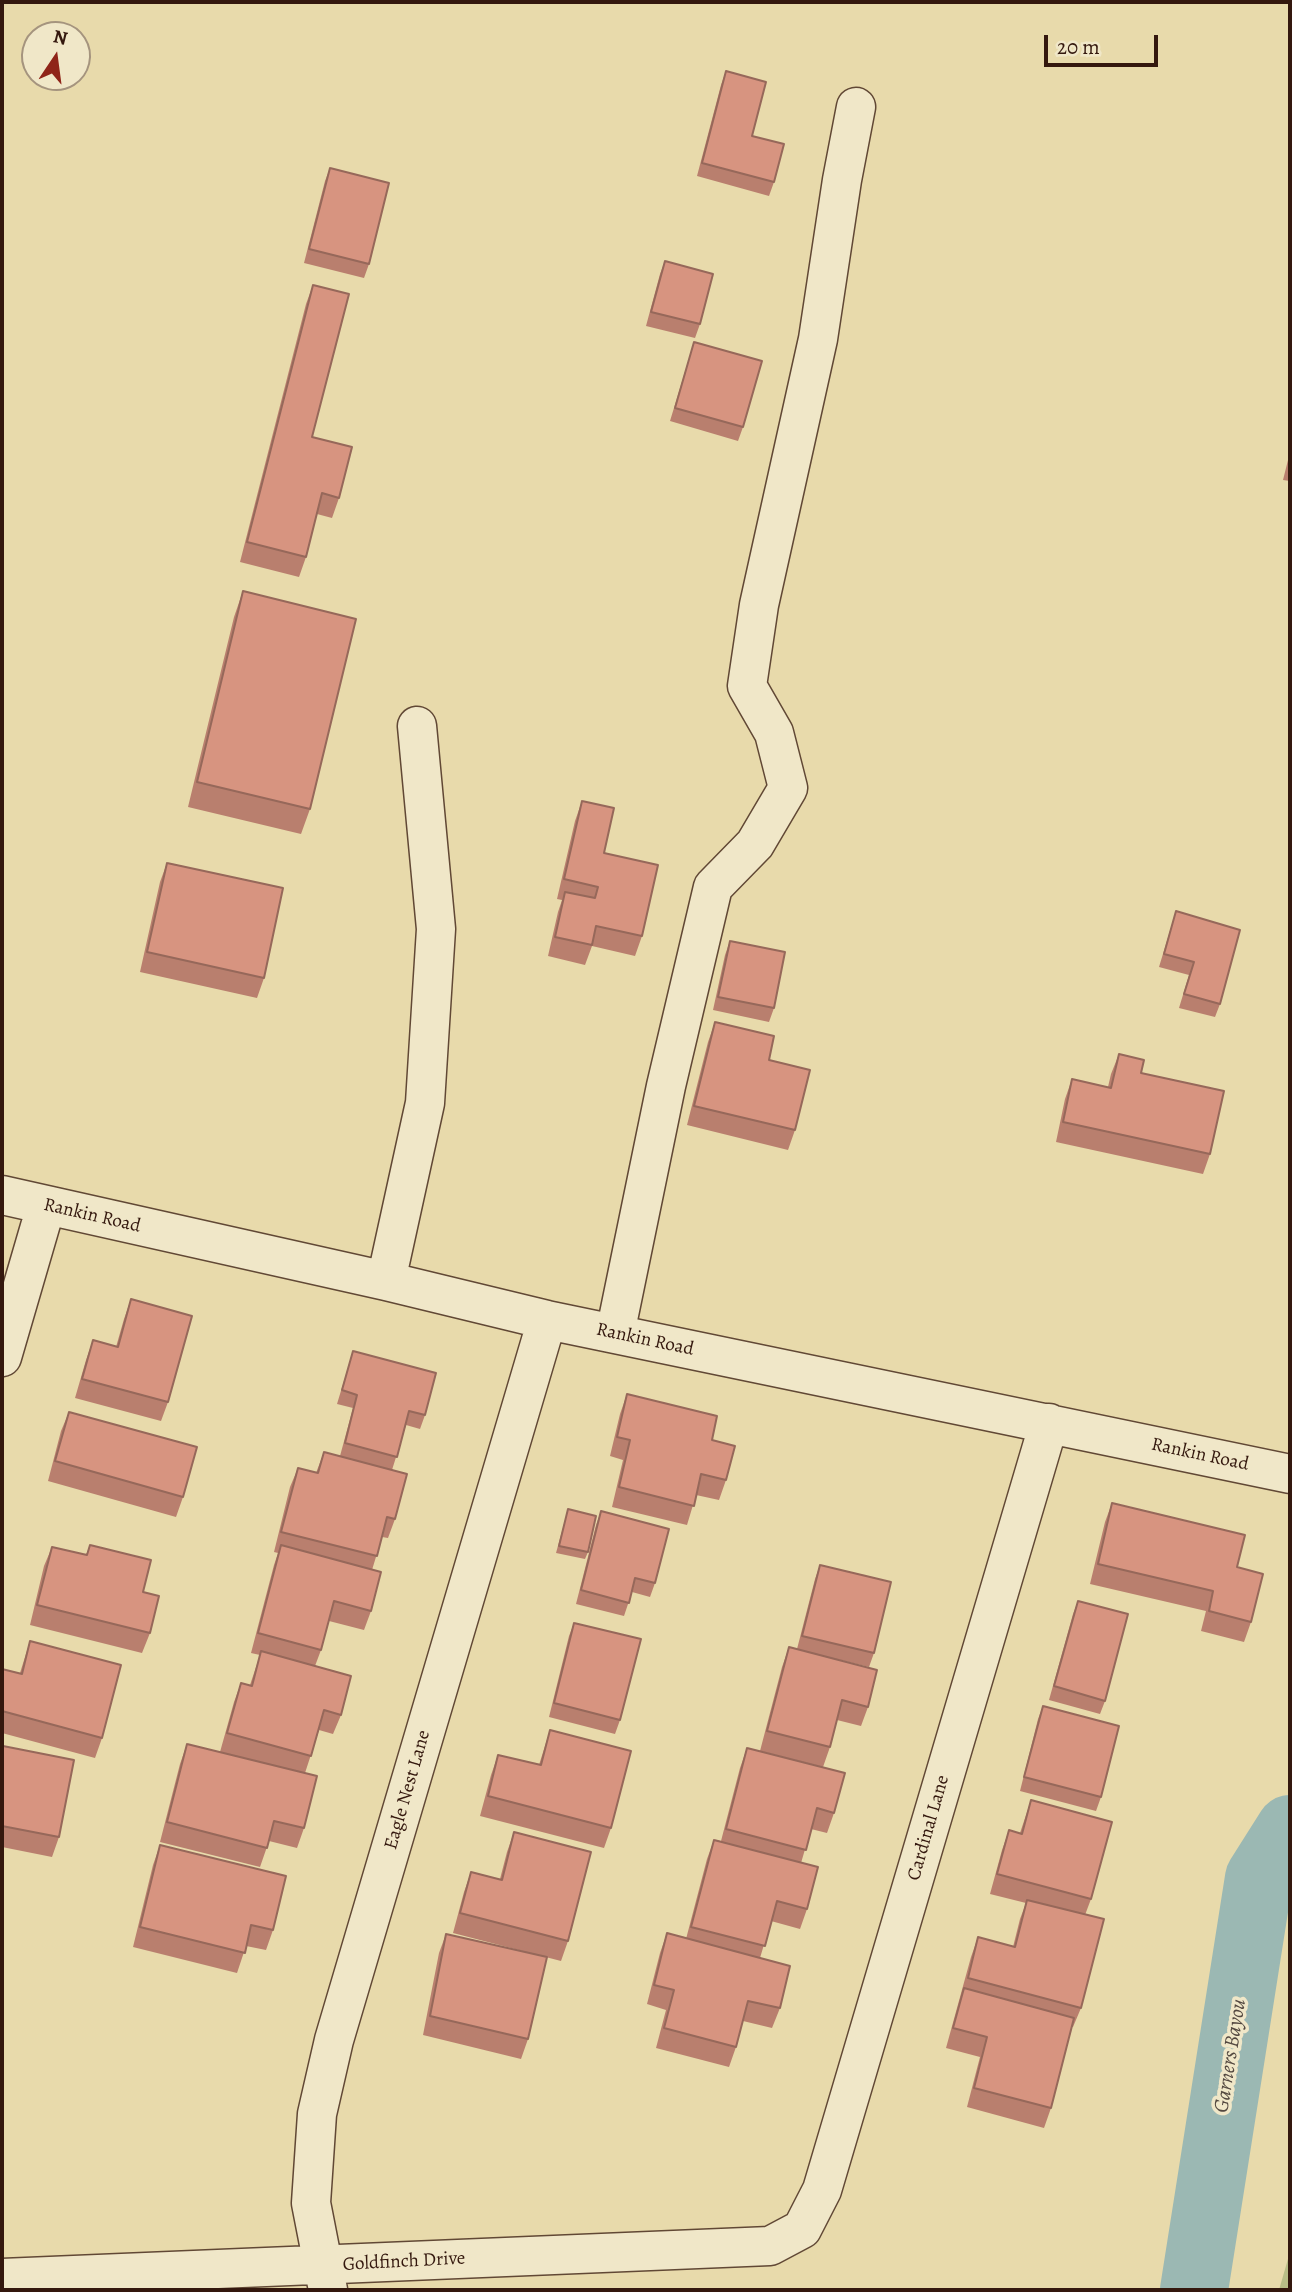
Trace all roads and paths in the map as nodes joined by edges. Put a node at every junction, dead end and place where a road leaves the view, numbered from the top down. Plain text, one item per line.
1 (856, 107) dead end
2 (417, 726) dead end
3 (2, 1195) edge
4 (46, 1206) junction
5 (386, 1281) junction
6 (547, 1320) junction
7 (615, 1334) junction
8 (2, 1357) edge
9 (1049, 1423) junction
10 (1290, 1474) edge
11 (803, 2229) joint
12 (2, 2278) edge
13 (325, 2278) edge

1 - 7 street
2 - 5 street
3 - 4 street, Rankin Road
4 - 5 street, Rankin Road
4 - 8 street
5 - 6 street, Rankin Road
6 - 7 street, Rankin Road
6 - 13 street, Eagle Nest Lane
7 - 9 street, Rankin Road
9 - 10 street, Rankin Road
9 - 11 street, Cardinal Lane
11 - 13 street, Goldfinch Drive
12 - 13 street, Goldfinch Drive

